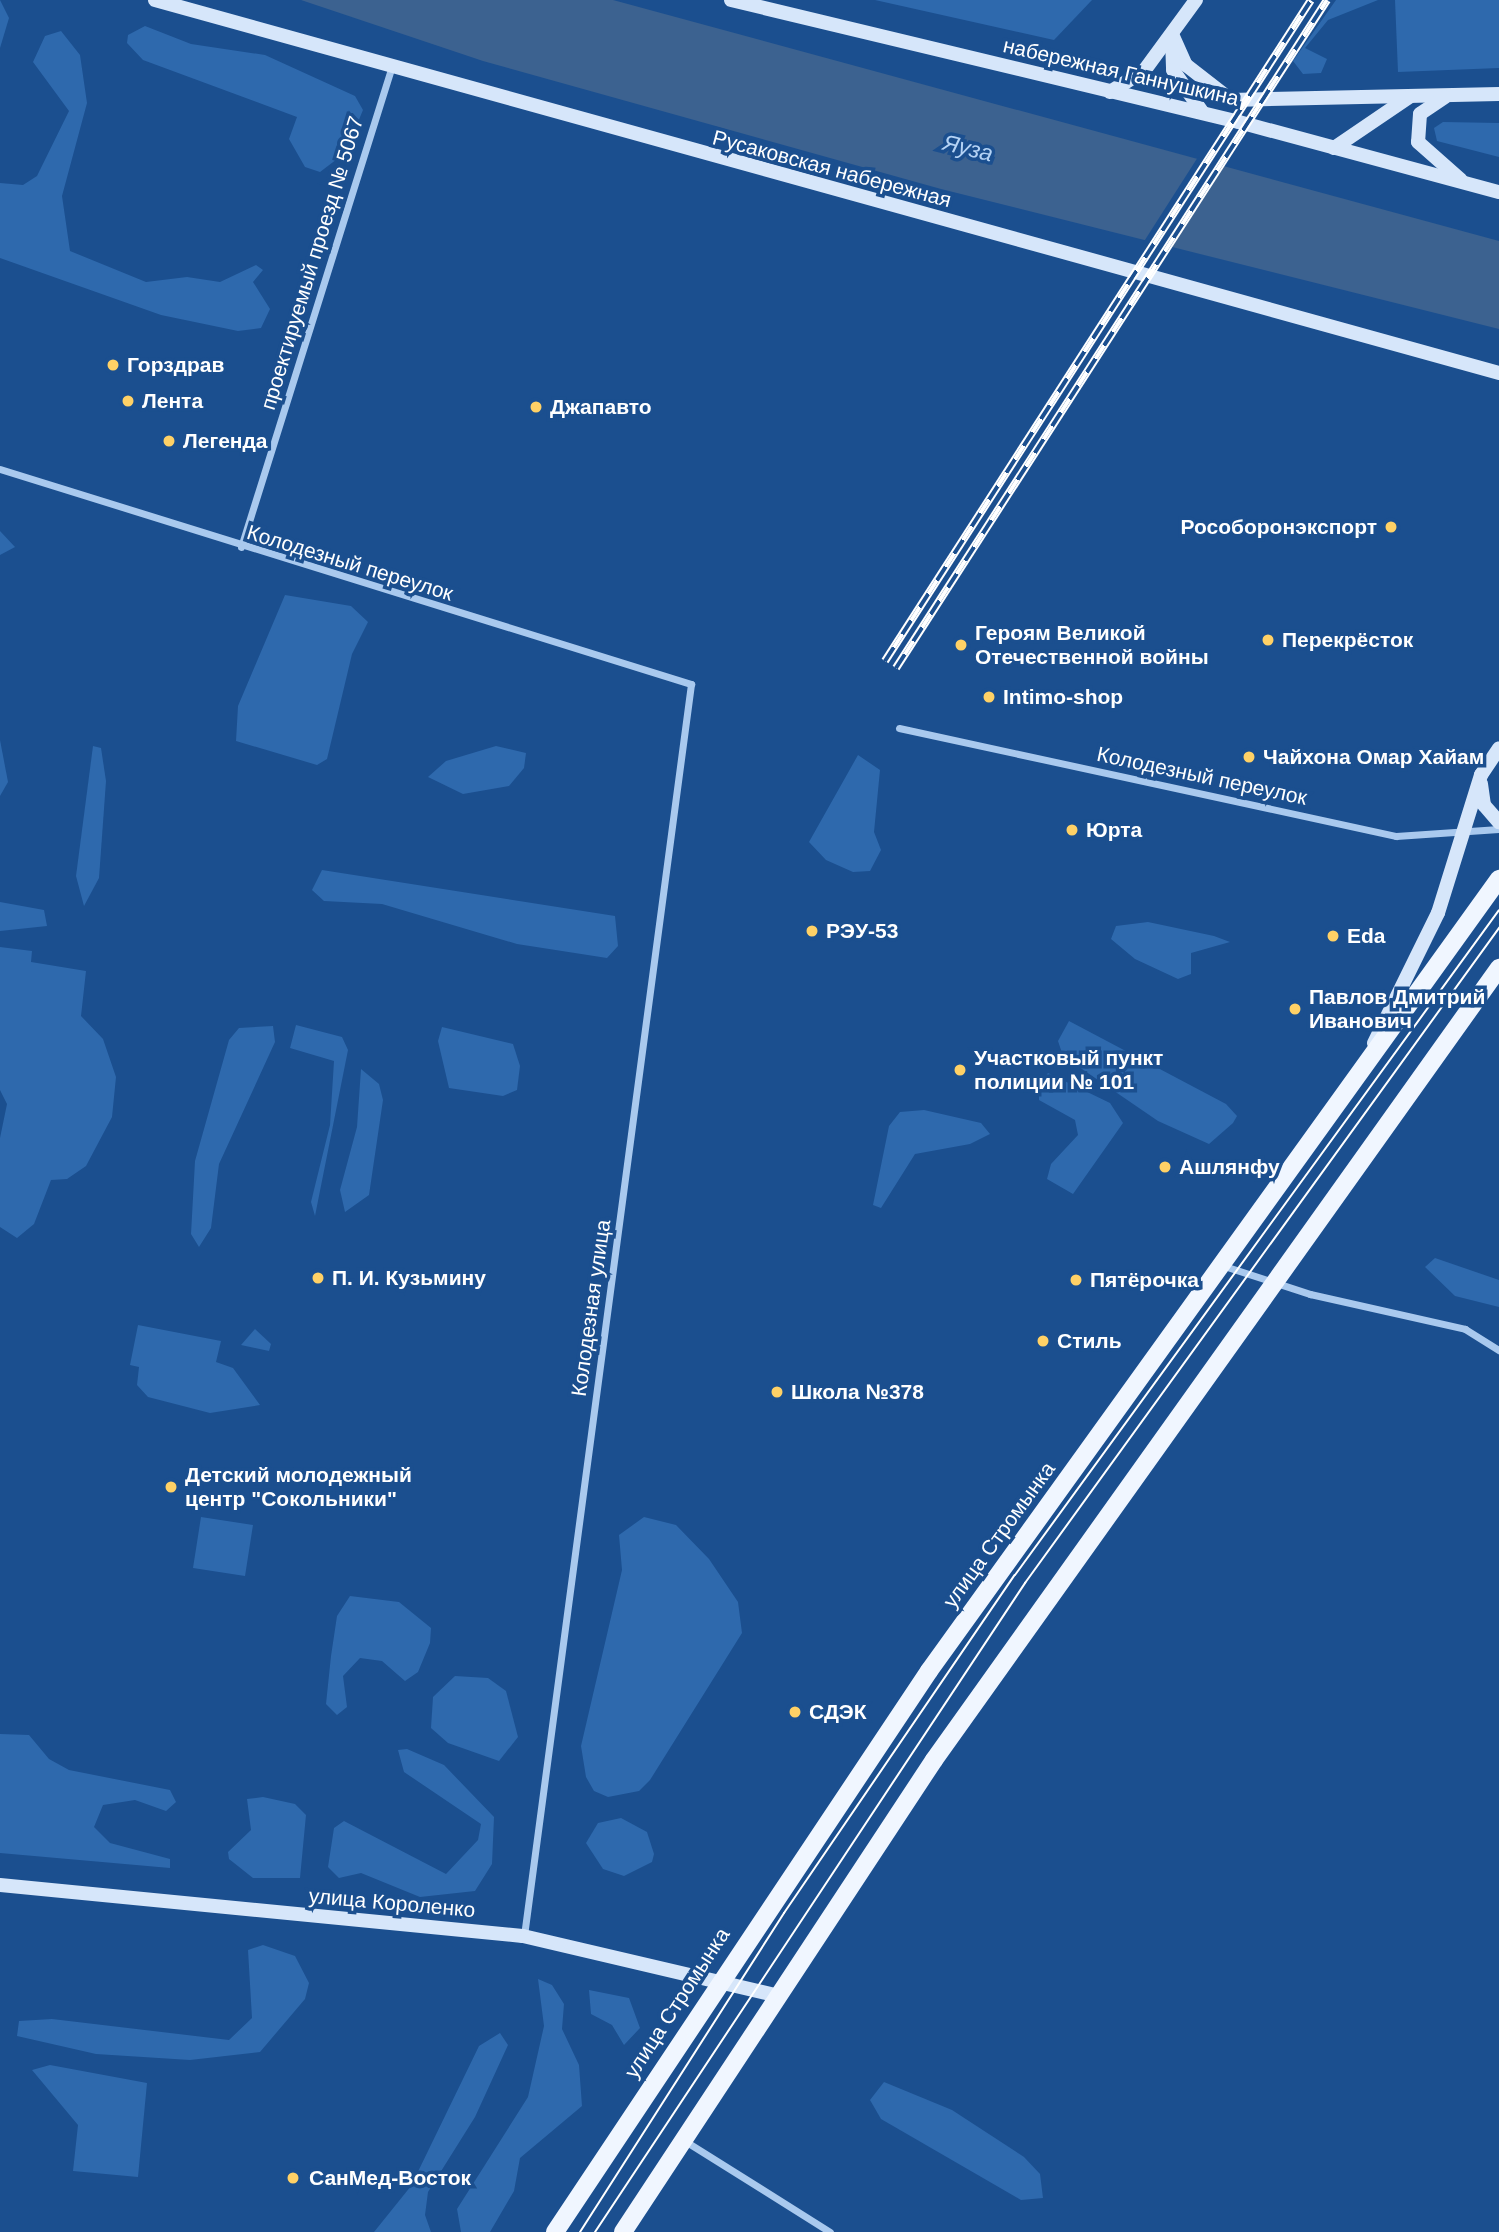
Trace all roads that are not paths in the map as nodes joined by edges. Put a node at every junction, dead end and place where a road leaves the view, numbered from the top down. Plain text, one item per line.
1 (155, 0) edge
2 (731, 0) edge
3 (1196, 0) edge
4 (1172, 34) junction
5 (391, 69) junction
6 (1110, 92) junction
7 (1455, 93) junction
8 (1499, 94) edge
9 (1410, 96) junction
10 (1204, 114) junction
11 (1334, 148) junction
12 (1465, 183) junction
13 (1499, 192) edge
14 (1499, 373) edge
15 (0, 469) edge
16 (241, 547) junction
17 (691, 684) joint
18 (899, 728) dead end
19 (1499, 748) edge
20 (1481, 775) junction
21 (1499, 822) edge
22 (1499, 829) edge
23 (1463, 831) junction
24 (1499, 879) edge
25 (1499, 968) edge
26 (1493, 981) edge
27 (1370, 1050) junction
28 (1220, 1265) junction
29 (1272, 1284) junction
30 (1499, 1350) edge
31 (0, 1885) edge
32 (523, 1936) junction
33 (718, 1981) junction
34 (775, 1994) junction
35 (683, 2140) junction
36 (555, 2232) edge
37 (623, 2232) edge
38 (830, 2232) edge

1 - 5 main road, Русаковская набережная
2 - 6 main road, набережная Ганнушкина
3 - 4 main road
4 - 6 main road
4 - 9 main road
4 - 10 main road
5 - 14 main road, Русаковская набережная
5 - 16 street, проектируемый проезд № 5067
6 - 10 main road, набережная Ганнушкина
7 - 8 main road
7 - 9 main road
7 - 12 main road
9 - 11 main road
10 - 11 main road, набережная Ганнушкина
11 - 12 main road, набережная Ганнушкина
12 - 13 main road, набережная Ганнушкина
15 - 16 street, Колодезный переулок
16 - 17 street, Колодезный переулок
17 - 32 street, Колодезная улица
18 - 23 street, Колодезный переулок
19 - 20 main road
20 - 21 main road
20 - 23 main road
22 - 23 street, Колодезный переулок
23 - 27 main road
24 - 27 main road, улица Стромынка
25 - 26 main road
26 - 29 main road
27 - 28 main road, улица Стромынка
28 - 29 street
28 - 33 main road, улица Стромынка
29 - 30 street
29 - 34 main road
31 - 32 main road, улица Короленко
32 - 33 main road, улица Короленко
33 - 34 main road, улица Короленко
33 - 36 main road, улица Стромынка
34 - 35 main road
35 - 37 main road
35 - 38 street

